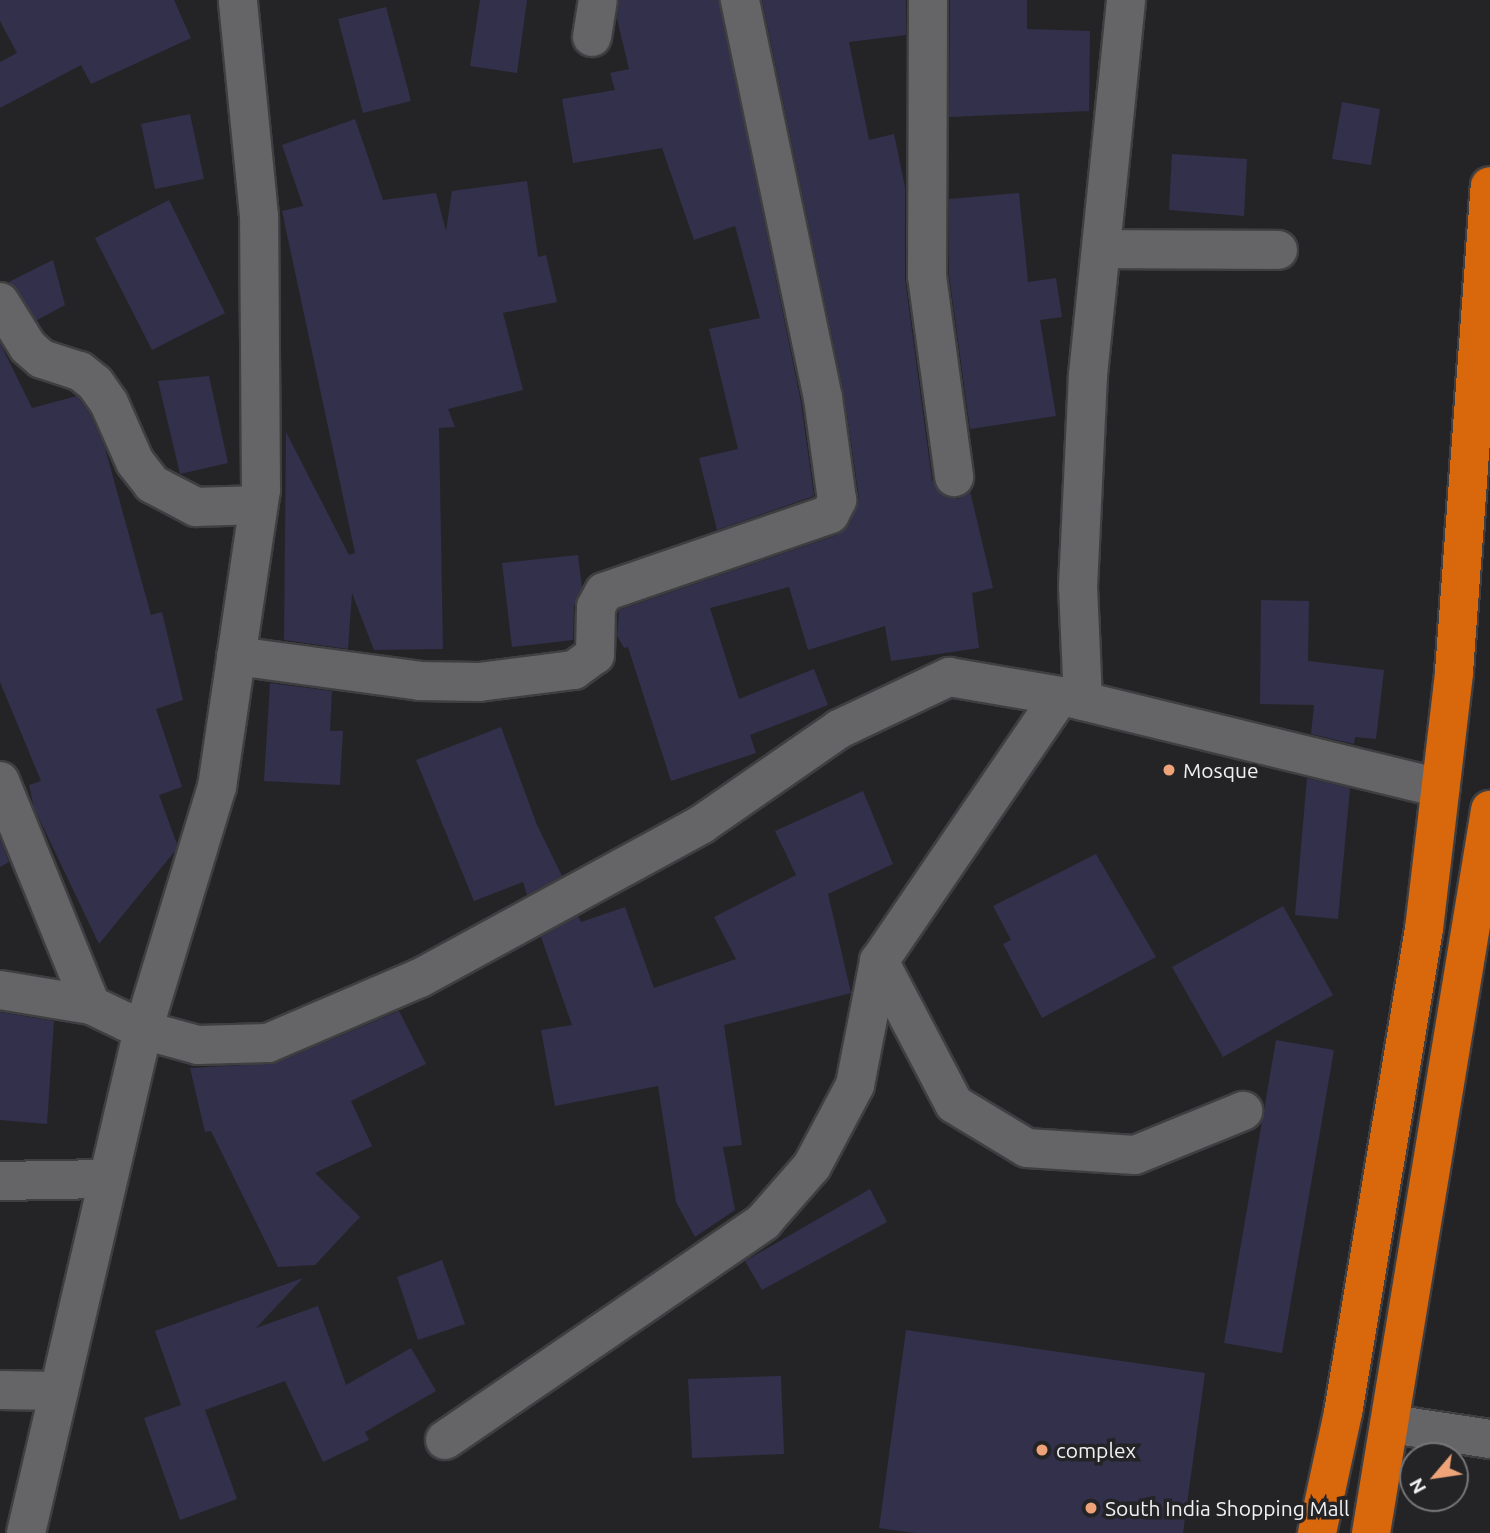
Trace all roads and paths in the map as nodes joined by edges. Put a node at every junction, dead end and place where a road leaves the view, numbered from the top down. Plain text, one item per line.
1 (238, 0) edge
2 (598, 0) edge
3 (740, 0) edge
4 (928, 0) edge
5 (1126, 0) edge
6 (592, 37) dead end
7 (1490, 186) edge
8 (1101, 249) junction
9 (1278, 250) dead end
10 (0, 302) edge
11 (954, 477) dead end
12 (258, 505) junction
13 (236, 656) junction
14 (1071, 699) junction
15 (0, 781) edge
16 (1441, 788) junction
17 (1490, 810) edge
18 (879, 961) junction
19 (0, 990) edge
20 (91, 1005) junction
21 (143, 1030) junction
22 (1243, 1111) dead end
23 (108, 1179) junction
24 (0, 1181) edge
25 (0, 1390) edge
26 (59, 1391) junction
27 (1391, 1424) junction
28 (1490, 1439) edge
29 (445, 1440) dead end
30 (26, 1533) edge
31 (1317, 1533) edge
32 (1371, 1533) edge

1 - 12 street
2 - 6 street
3 - 13 street
4 - 11 street
5 - 8 street
7 - 16 highway
8 - 9 street
8 - 14 street
10 - 12 street
12 - 13 street
13 - 21 street
14 - 16 street
14 - 18 street
14 - 21 street
15 - 20 street
16 - 31 highway
17 - 27 highway
18 - 22 street
18 - 29 street
19 - 20 street
20 - 21 street
21 - 23 street
23 - 24 street
23 - 26 street
25 - 26 street
26 - 30 street
27 - 28 street
27 - 32 highway

